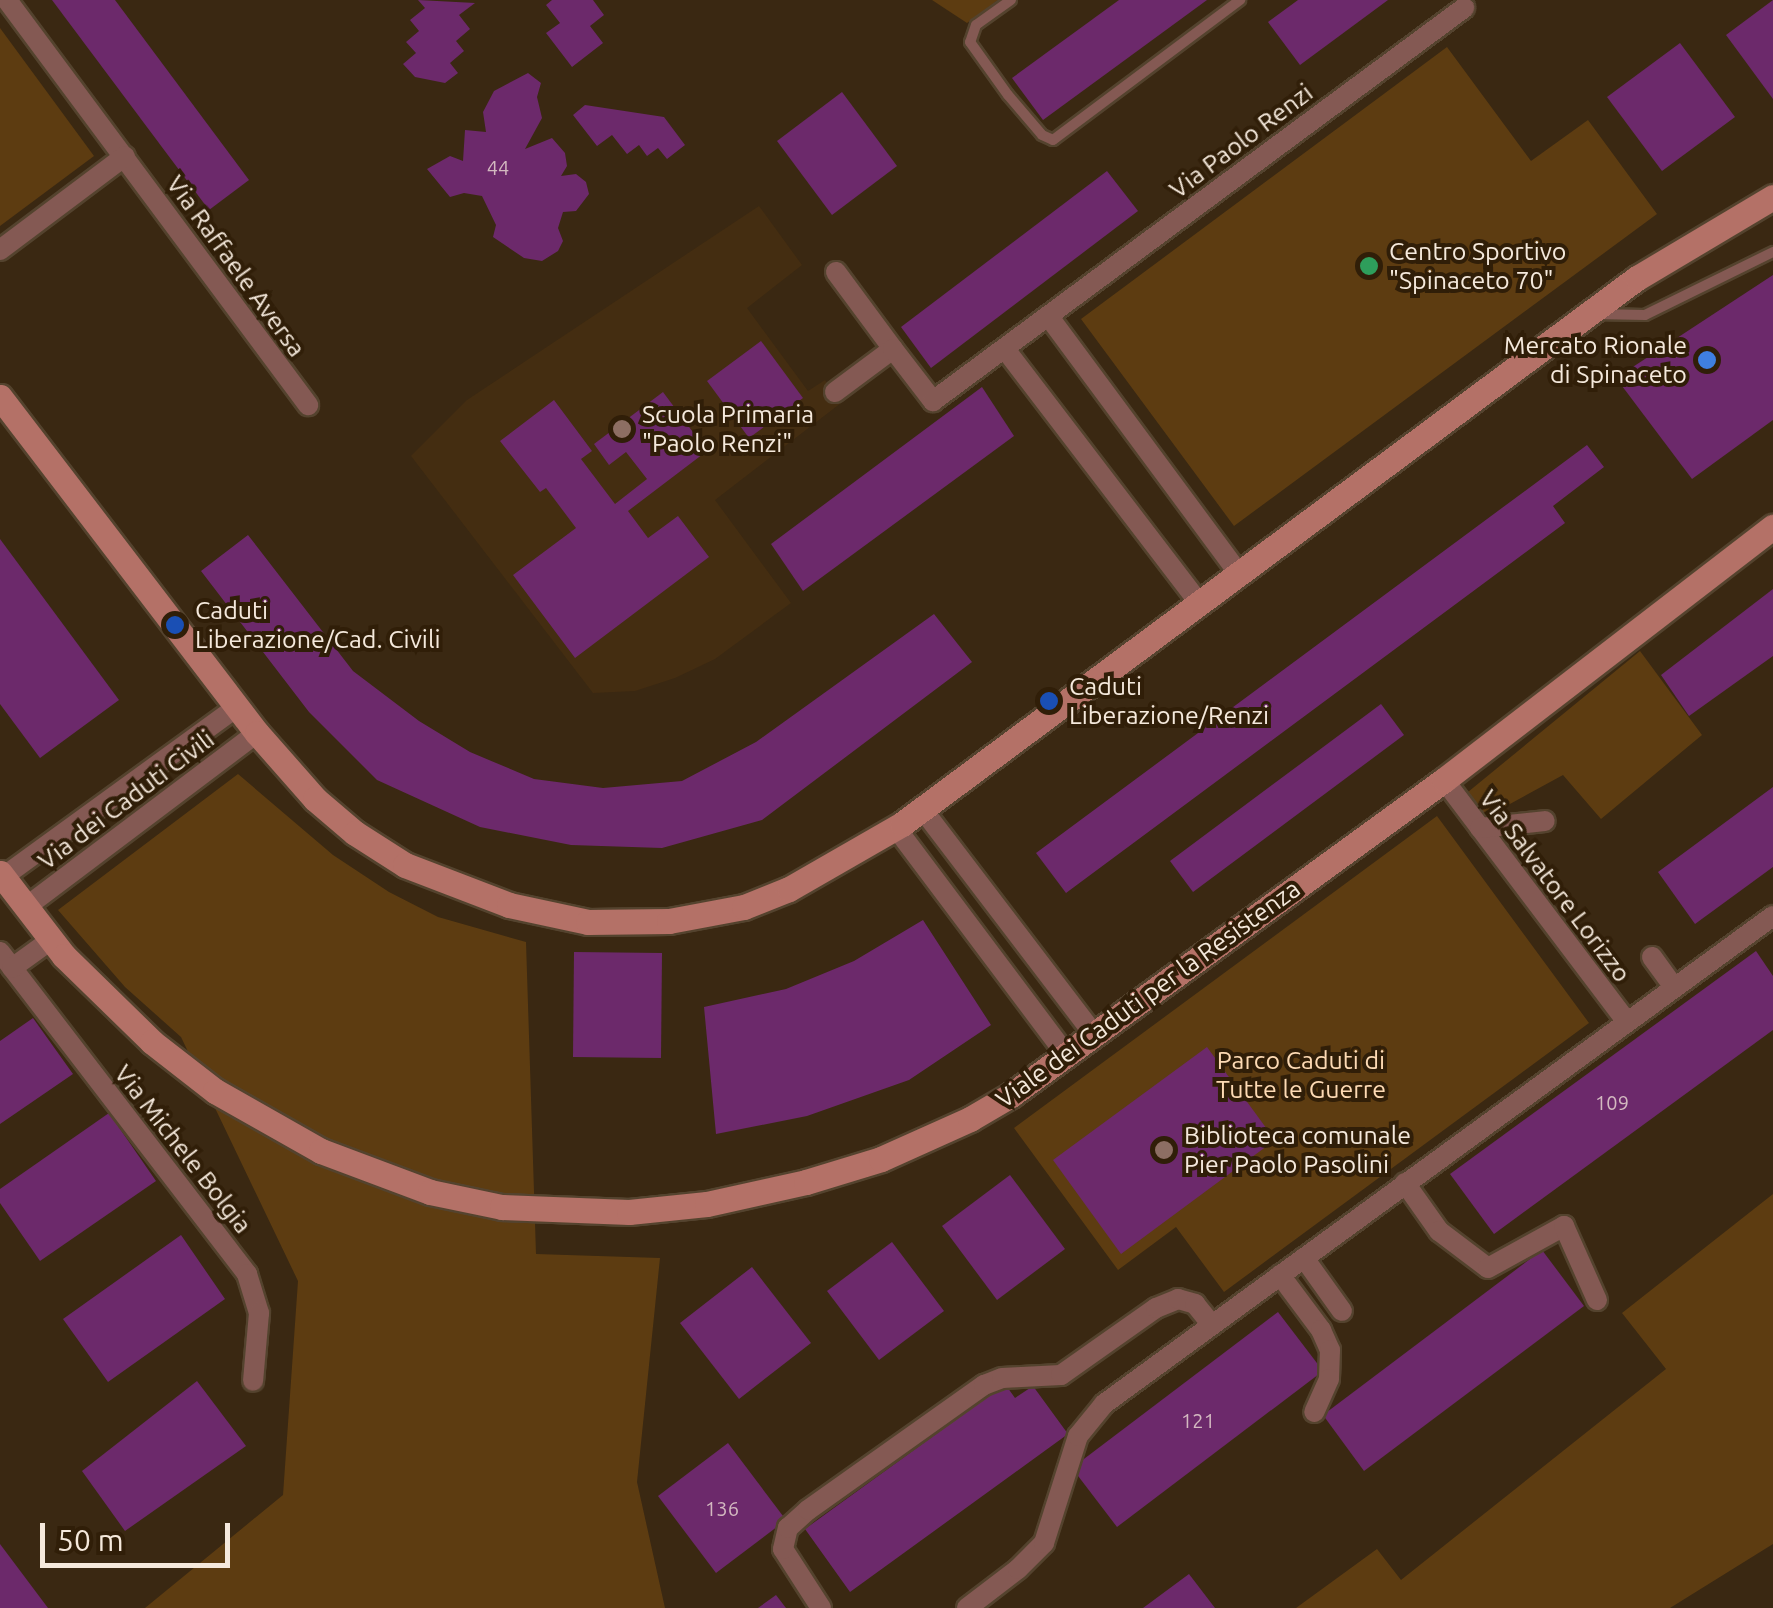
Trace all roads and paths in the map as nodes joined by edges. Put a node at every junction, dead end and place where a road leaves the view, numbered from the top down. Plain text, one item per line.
1 (7, 0) edge
2 (1011, 0) edge
3 (1240, 0) edge
4 (1464, 8) dead end
5 (124, 156) junction
6 (1773, 198) edge
7 (0, 250) edge
8 (1773, 252) edge
9 (836, 272) dead end
10 (1588, 313) junction
11 (1049, 317) junction
12 (893, 349) junction
13 (1005, 350) junction
14 (835, 392) dead end
15 (0, 397) edge
16 (308, 405) dead end
17 (1773, 526) edge
18 (1240, 575) junction
19 (1200, 604) junction
20 (236, 707) junction
21 (257, 733) junction
22 (1444, 780) junction
23 (922, 810) junction
24 (1545, 820) dead end
25 (896, 828) junction
26 (1480, 828) junction
27 (1, 875) edge
28 (26, 907) junction
29 (1772, 918) edge
30 (51, 940) junction
31 (1652, 957) dead end
32 (6, 960) edge
33 (1674, 987) junction
34 (1626, 1021) junction
35 (1095, 1036) junction
36 (1067, 1056) junction
37 (1405, 1183) junction
38 (1304, 1258) junction
39 (1280, 1275) junction
40 (1597, 1300) dead end
41 (1342, 1312) dead end
42 (1212, 1325) junction
43 (253, 1381) dead end
44 (1314, 1412) dead end
45 (821, 1608) edge
46 (967, 1608) edge

1 - 5 street, Via Raffaele Aversa
2 - 3 lane
4 - 11 street, Via Paolo Renzi
5 - 7 street
5 - 16 street, Via Raffaele Aversa
6 - 10 street
8 - 10 lane
9 - 12 street, Via Paolo Renzi
10 - 18 street
11 - 13 street, Via Paolo Renzi
11 - 18 street
12 - 13 street, Via Paolo Renzi
12 - 14 street
13 - 19 street
15 - 20 street
17 - 22 street, Viale dei Caduti per la Resistenza
18 - 19 street
19 - 23 street
20 - 21 street
20 - 27 street, Via dei Caduti Civili
21 - 25 street
21 - 28 street, Via dei Caduti Civili
22 - 26 street, Via Salvatore Lorizzo
22 - 35 street, Viale dei Caduti per la Resistenza
23 - 25 street
23 - 35 street
24 - 26 street
25 - 36 street
26 - 34 street, Via Salvatore Lorizzo
27 - 28 street, Viale dei Caduti per la Resistenza
28 - 30 street, Viale dei Caduti per la Resistenza
29 - 33 street, Via Salvatore Lorizzo
30 - 32 street, Via Michele Bolgia
30 - 36 street, Viale dei Caduti per la Resistenza
31 - 33 street
32 - 43 street, Via Michele Bolgia
33 - 34 street, Via Salvatore Lorizzo
34 - 37 street, Via Salvatore Lorizzo
35 - 36 street, Viale dei Caduti per la Resistenza
37 - 38 street, Via Salvatore Lorizzo
37 - 40 street
38 - 39 street, Via Salvatore Lorizzo
38 - 41 street
39 - 42 street, Via Salvatore Lorizzo
39 - 44 street
42 - 45 street
42 - 46 street, Via Salvatore Lorizzo

